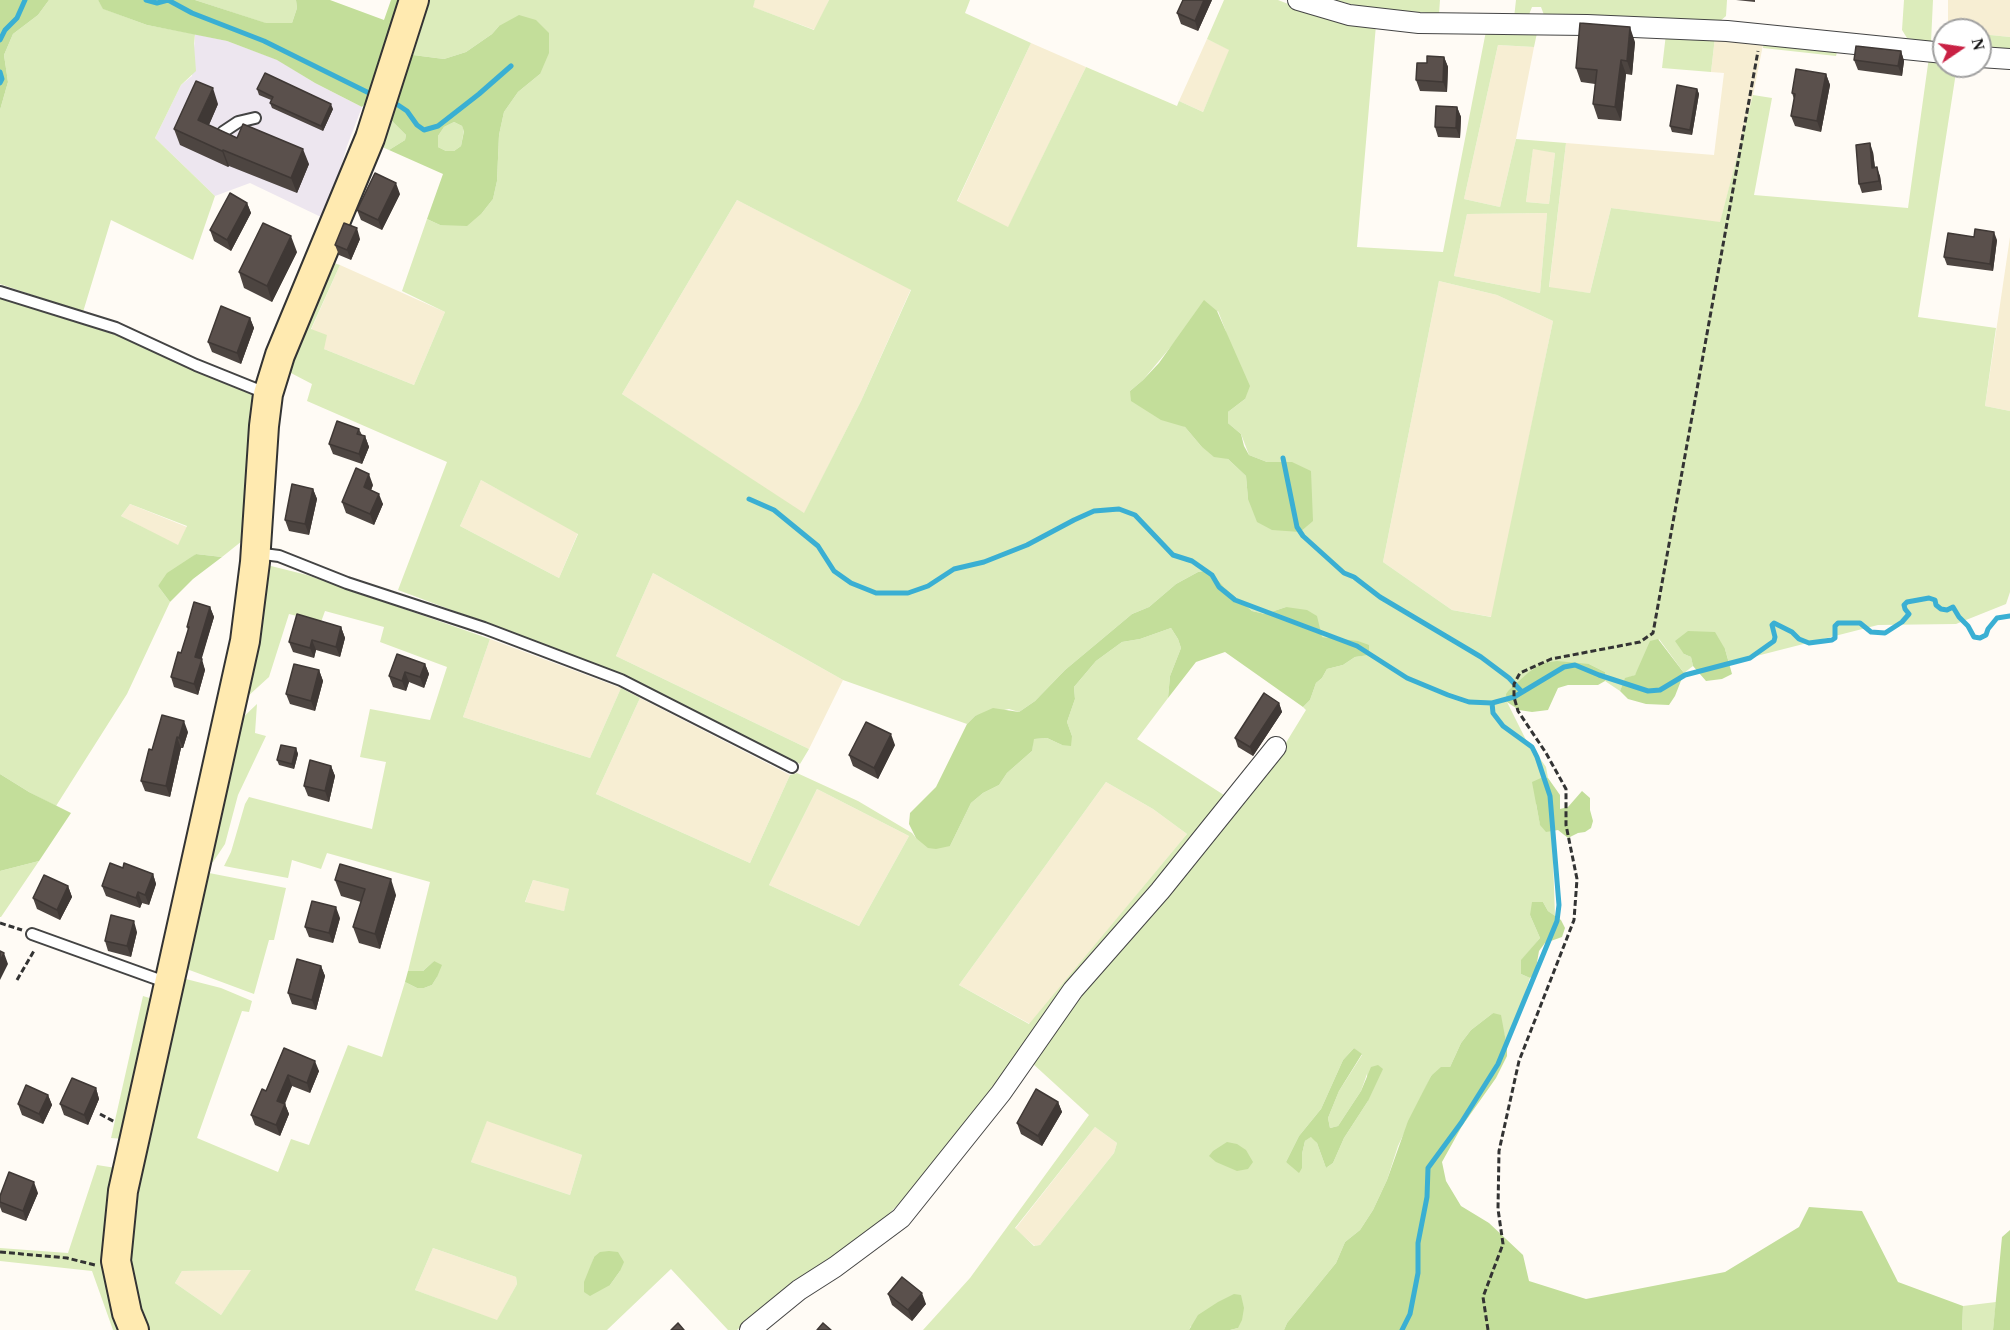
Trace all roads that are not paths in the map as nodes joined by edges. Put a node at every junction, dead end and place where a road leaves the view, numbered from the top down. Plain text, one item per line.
1 (414, 0) edge
2 (1298, 0) edge
3 (1932, 52) edge
4 (1992, 58) edge
5 (2010, 59) edge
6 (255, 118) dead end
7 (223, 132) edge
8 (0, 292) edge
9 (268, 394) junction
10 (255, 553) junction
11 (1276, 747) dead end
12 (792, 767) dead end
13 (37, 936) road end
14 (168, 983) junction
15 (134, 1330) edge
16 (750, 1330) edge

1 - 9 street
2 - 3 street
4 - 5 street
6 - 7 lane
8 - 9 lane
9 - 10 street
10 - 12 lane
10 - 14 street
11 - 16 street
13 - 14 lane
14 - 15 street

